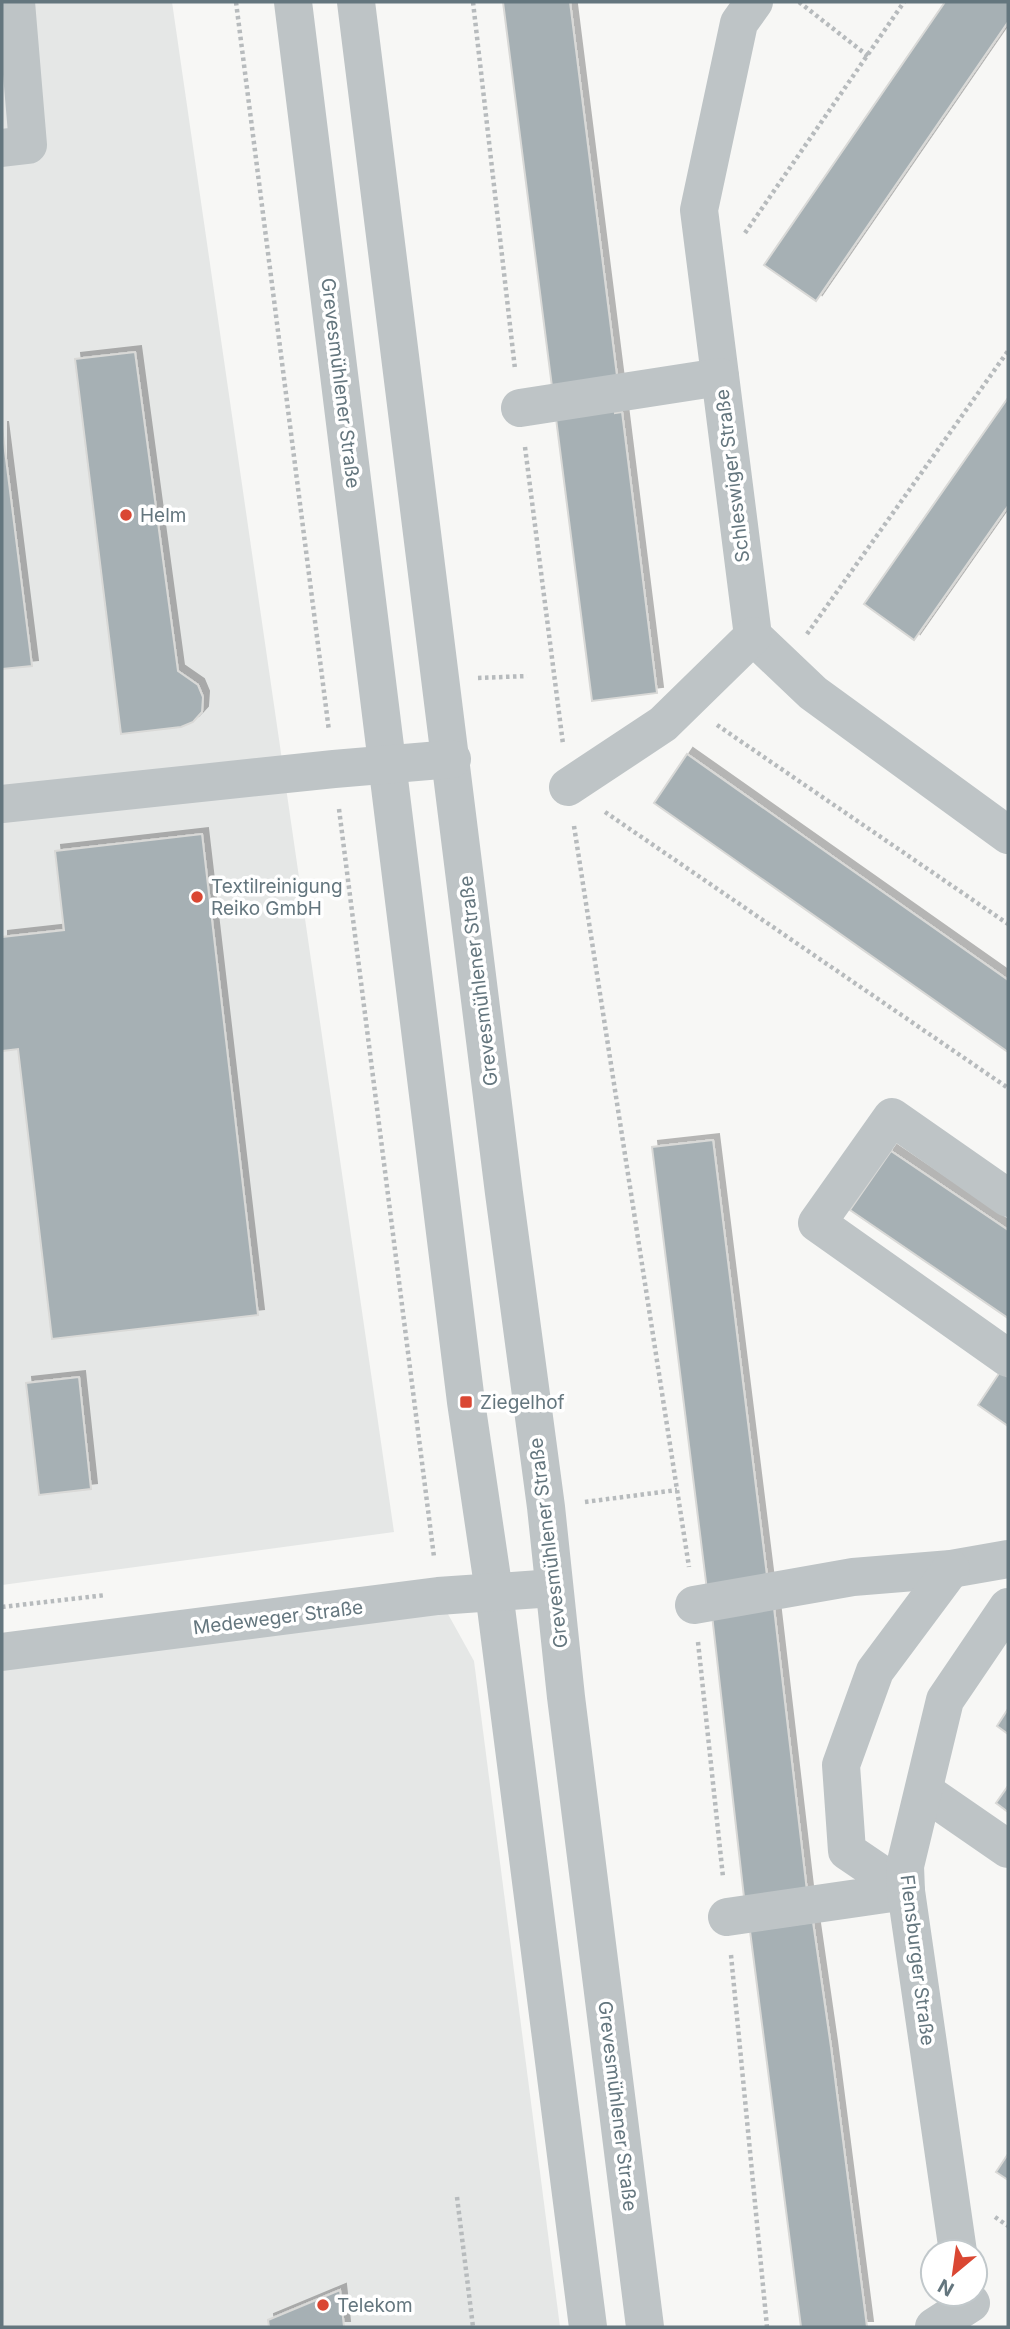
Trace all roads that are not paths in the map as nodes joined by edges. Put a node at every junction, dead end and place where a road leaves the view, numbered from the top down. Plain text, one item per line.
1 (16, 2) edge
2 (293, 2) edge
3 (356, 2) edge
4 (754, 2) edge
5 (2, 148) edge
6 (720, 377) junction
7 (520, 408) road end
8 (754, 636) junction
9 (452, 760) junction
10 (388, 764) junction
11 (568, 787) road end
12 (2, 804) edge
13 (1008, 835) edge
14 (1008, 1199) edge
15 (1008, 1358) edge
16 (1008, 1559) edge
17 (951, 1569) junction
18 (554, 1588) junction
19 (494, 1592) junction
20 (694, 1605) road end
21 (1008, 1607) edge
22 (2, 1652) edge
23 (924, 1791) junction
24 (1008, 1849) edge
25 (906, 1891) junction
26 (727, 1917) road end
27 (956, 2238) edge
28 (978, 2308) edge
29 (588, 2327) edge
30 (646, 2327) edge
31 (934, 2327) edge

1 - 5 street
2 - 10 street, Grevesmühlener Straße
3 - 9 street, Grevesmühlener Straße
4 - 6 street, Schleswiger Straße
6 - 7 street
6 - 8 street, Schleswiger Straße
8 - 11 street
8 - 13 street
9 - 10 street
9 - 18 street, Grevesmühlener Straße
10 - 12 street
10 - 19 street, Grevesmühlener Straße
14 - 15 street
16 - 17 street
17 - 20 street
17 - 25 street
18 - 19 street, Medeweger Straße
18 - 30 street, Grevesmühlener Straße
19 - 22 street, Medeweger Straße
19 - 29 street, Grevesmühlener Straße
21 - 23 street, Flensburger Straße
23 - 24 street
23 - 25 street, Flensburger Straße
25 - 26 street
25 - 27 street, Flensburger Straße
28 - 31 street

